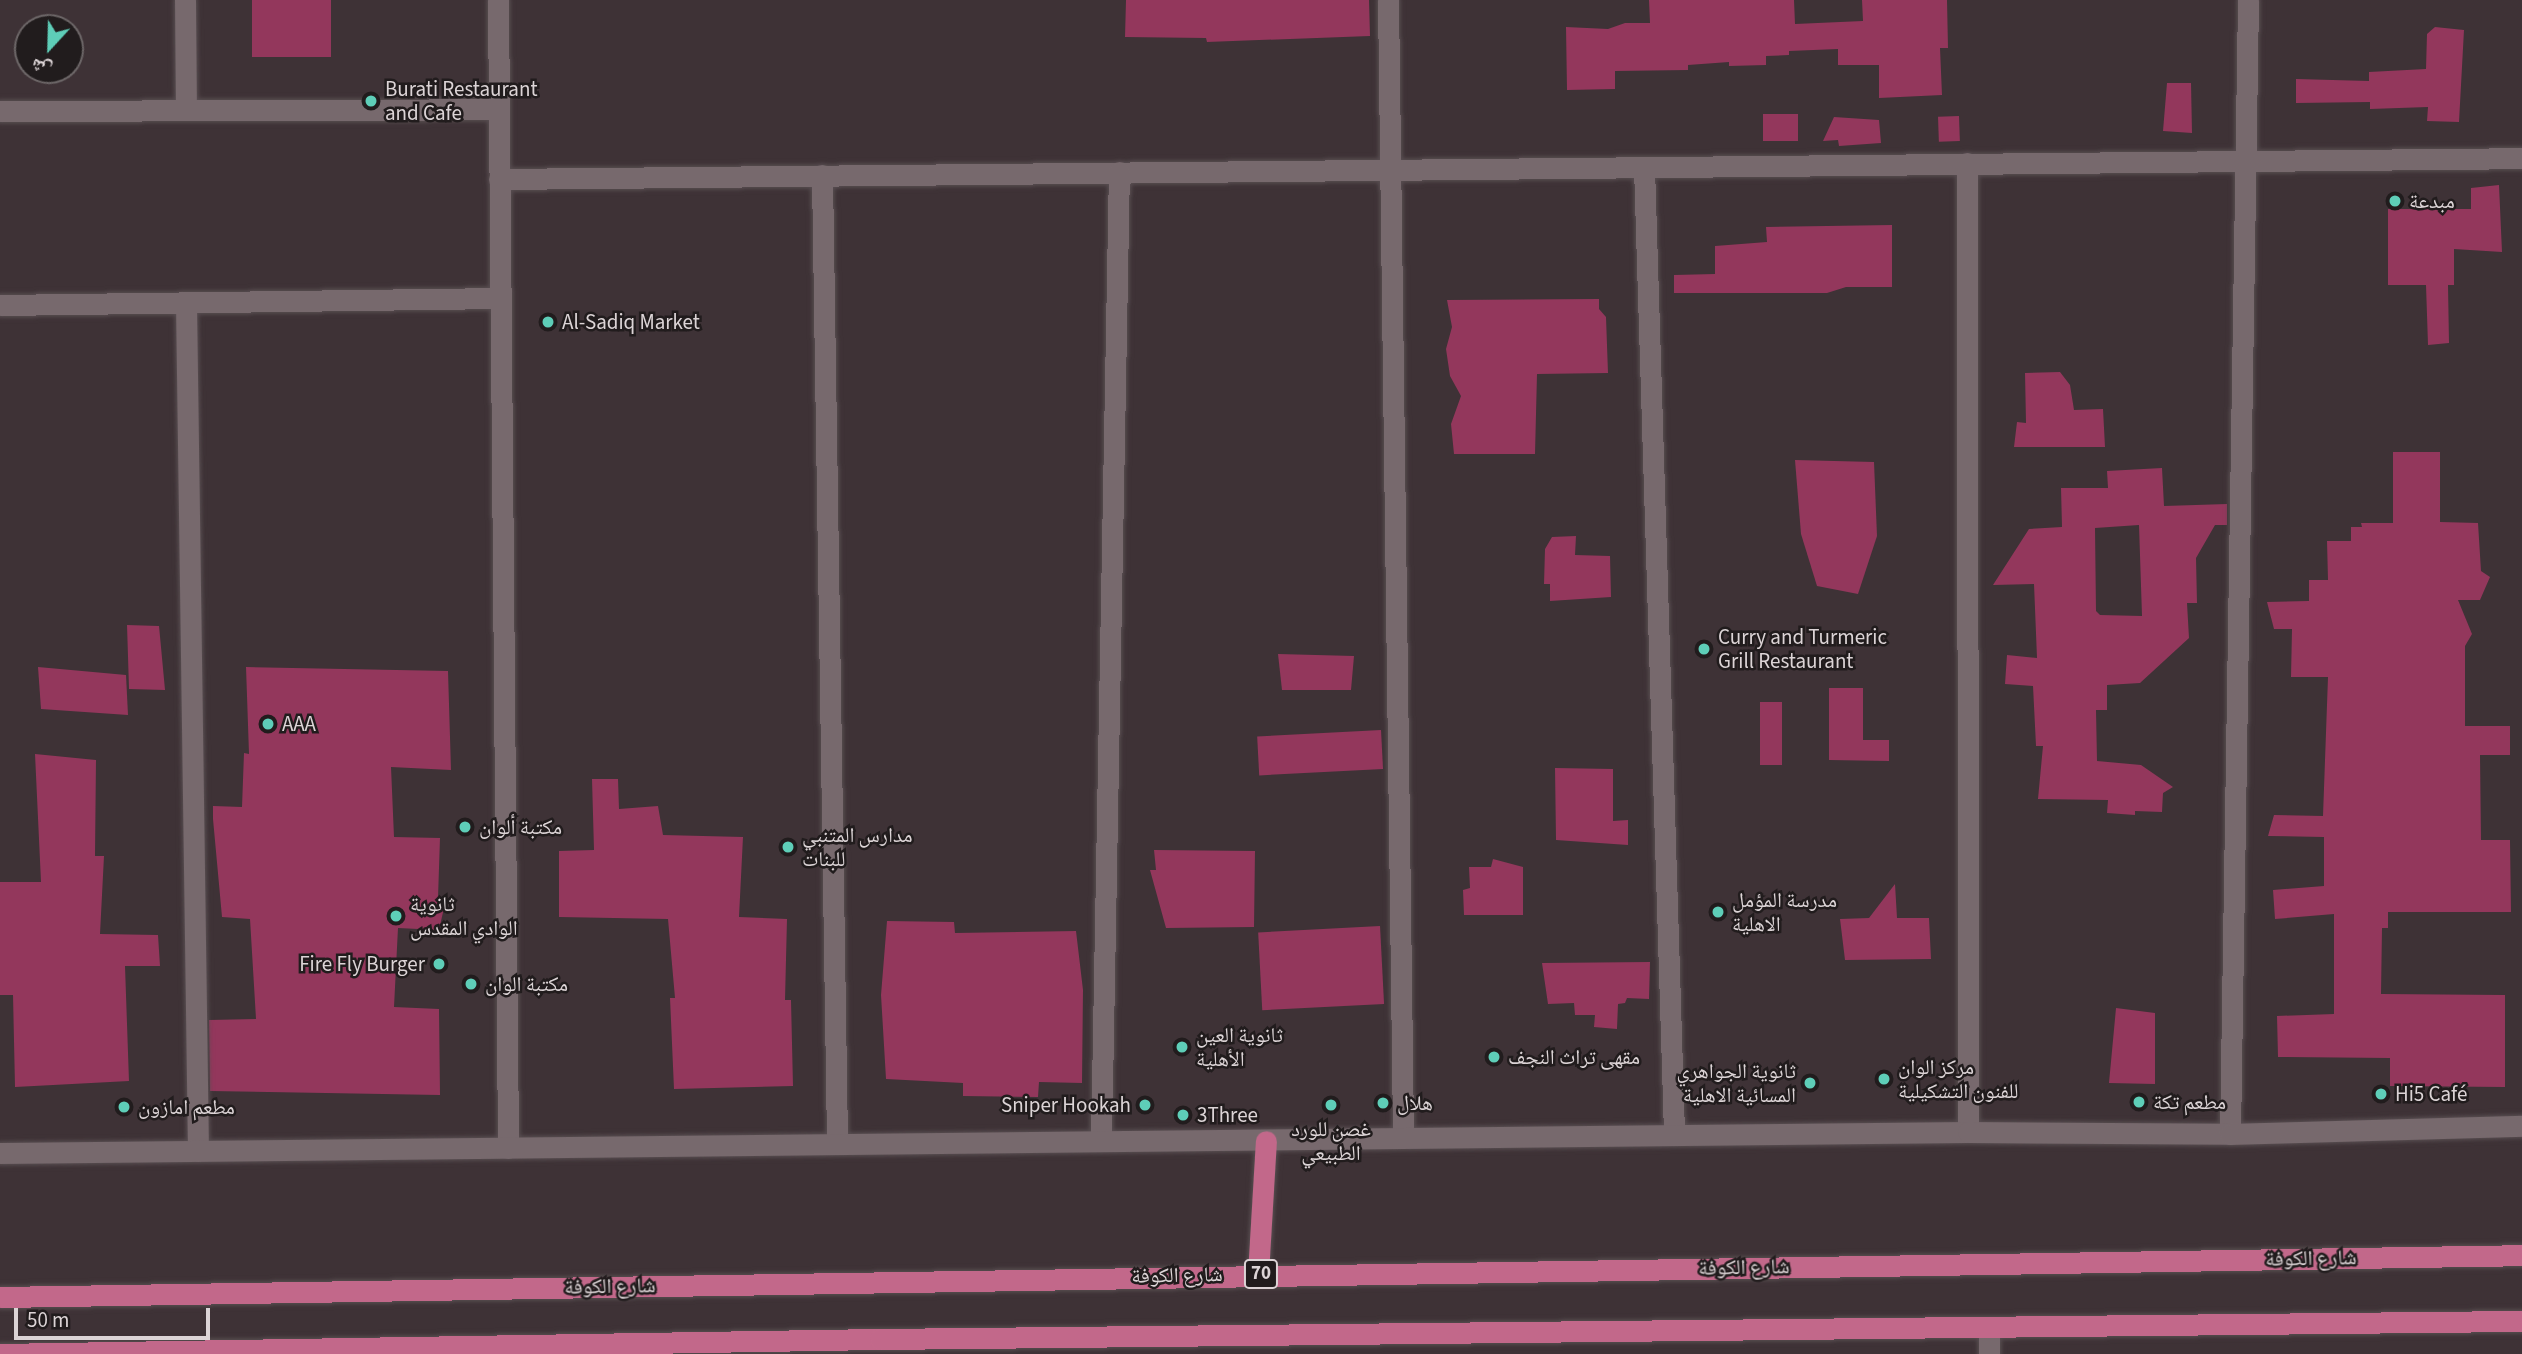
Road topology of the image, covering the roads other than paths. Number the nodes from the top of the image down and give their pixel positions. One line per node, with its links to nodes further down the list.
1 (185, 0): 6 (street)
2 (498, 0): 5 (street)
3 (1388, 0): 12 (street)
4 (2248, 0): 9 (street)
5 (498, 108): 6 (street); 15 (street)
6 (186, 110): 7 (street)
7 (0, 111)
8 (2522, 158): 9 (street)
9 (2247, 161): 10 (street); 21 (street)
10 (1967, 163): 11 (street); 20 (street)
11 (1644, 167): 12 (street); 22 (street)
12 (1391, 169): 13 (street); 23 (street)
13 (1119, 172): 14 (street); 24 (street)
14 (822, 175): 15 (street); 26 (street)
15 (499, 178): 16 (street)
16 (500, 298): 17 (street); 27 (street)
17 (186, 303): 18 (street); 28 (street)
18 (0, 305)
19 (2522, 1126): 21 (street)
20 (1968, 1132): 21 (street); 22 (street)
21 (2230, 1134)
22 (1674, 1135): 23 (street)
23 (1403, 1138): 25 (street)
24 (1101, 1141): 25 (street); 26 (street)
25 (1266, 1141): 31 (highway)
26 (837, 1144): 27 (street)
27 (508, 1147): 28 (street)
28 (198, 1151): 29 (street)
29 (0, 1153)
30 (2522, 1255): 31 (highway, شارع الكوفة / 70)
31 (1258, 1274): 32 (highway, شارع الكوفة / 70)
32 (0, 1297)
33 (2522, 1321): 34 (highway)
34 (1989, 1329): 35 (highway); 38 (street)
35 (880, 1346): 36 (highway)
36 (486, 1350): 37 (highway)
37 (0, 1354)
38 (1989, 1354)

